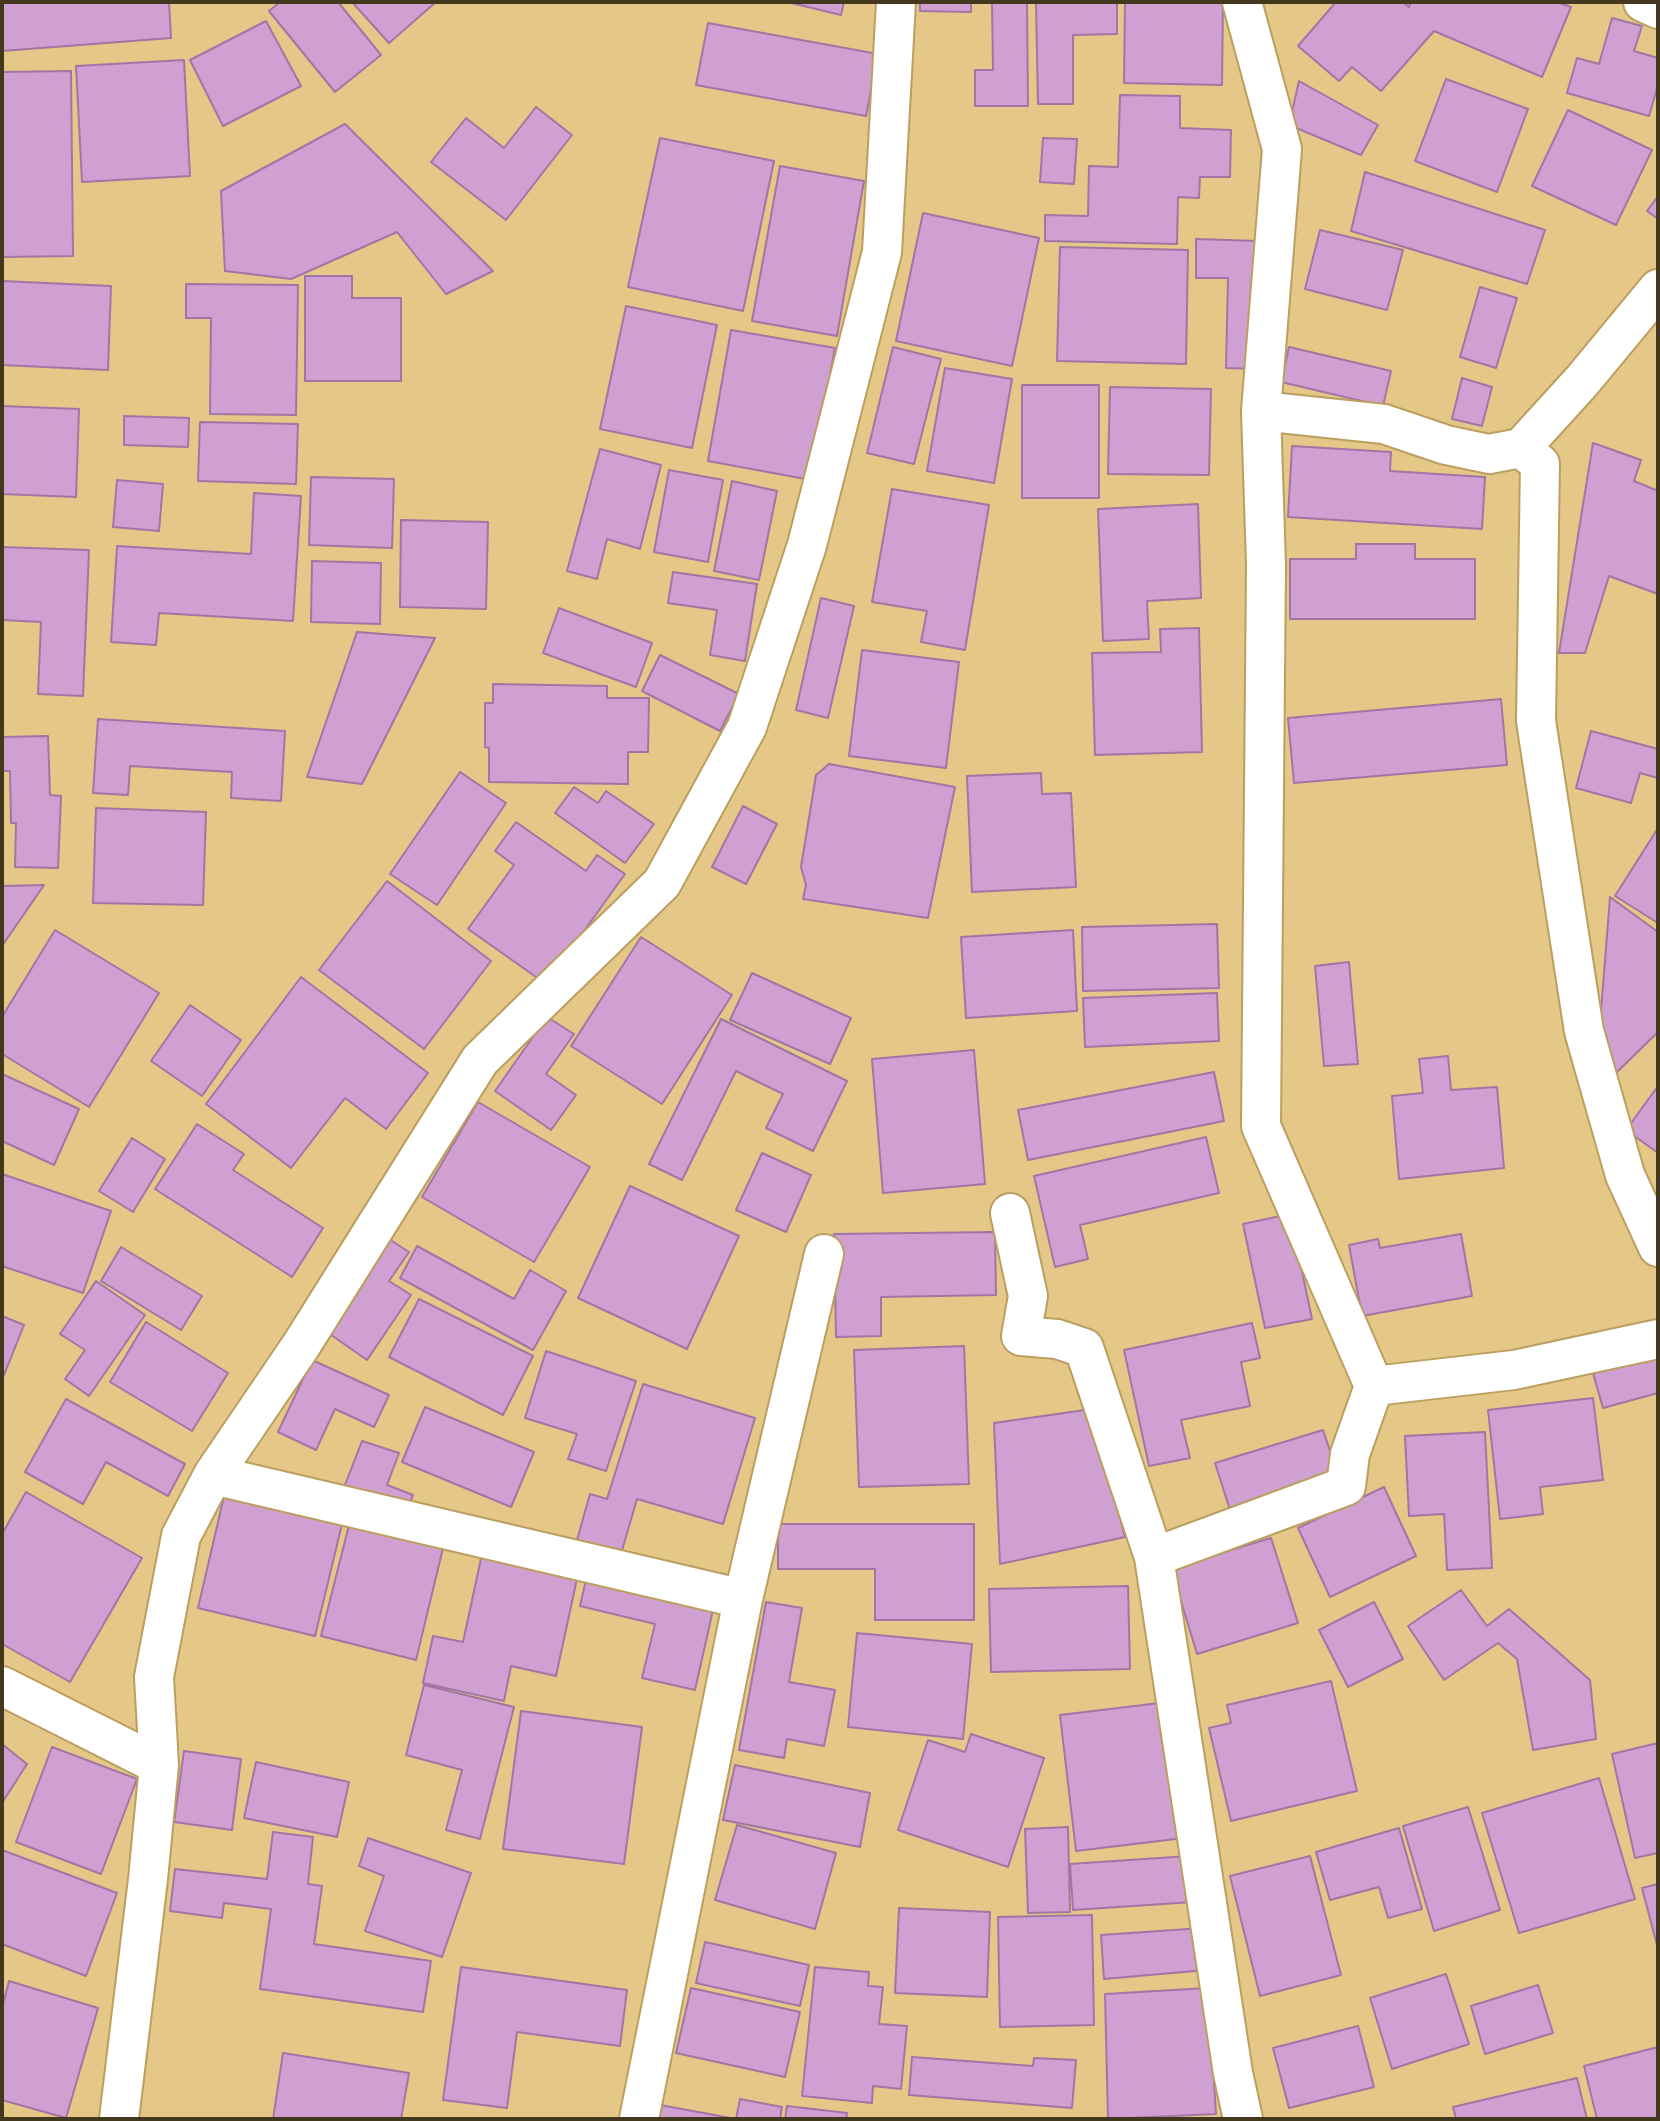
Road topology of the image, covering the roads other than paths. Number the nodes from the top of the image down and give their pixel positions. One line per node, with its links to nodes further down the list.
1 (896, 2): 13 (street)
2 (1242, 2): 6 (street)
3 (1643, 2): 4 (street)
4 (1658, 9)
5 (1658, 289): 7 (street)
6 (1261, 411): 7 (street); 12 (street)
7 (1521, 448): 9 (street)
8 (1010, 1213): 14 (street)
9 (1658, 1247)
10 (824, 1254): 15 (street)
11 (1658, 1339): 12 (street)
12 (1374, 1386): 14 (street)
13 (213, 1475): 15 (street); 17 (street)
14 (1154, 1557): 20 (street)
15 (743, 1599): 19 (street)
16 (2, 1686): 17 (street)
17 (159, 1765): 18 (street)
18 (119, 2119)
19 (639, 2119)
20 (1243, 2119)

